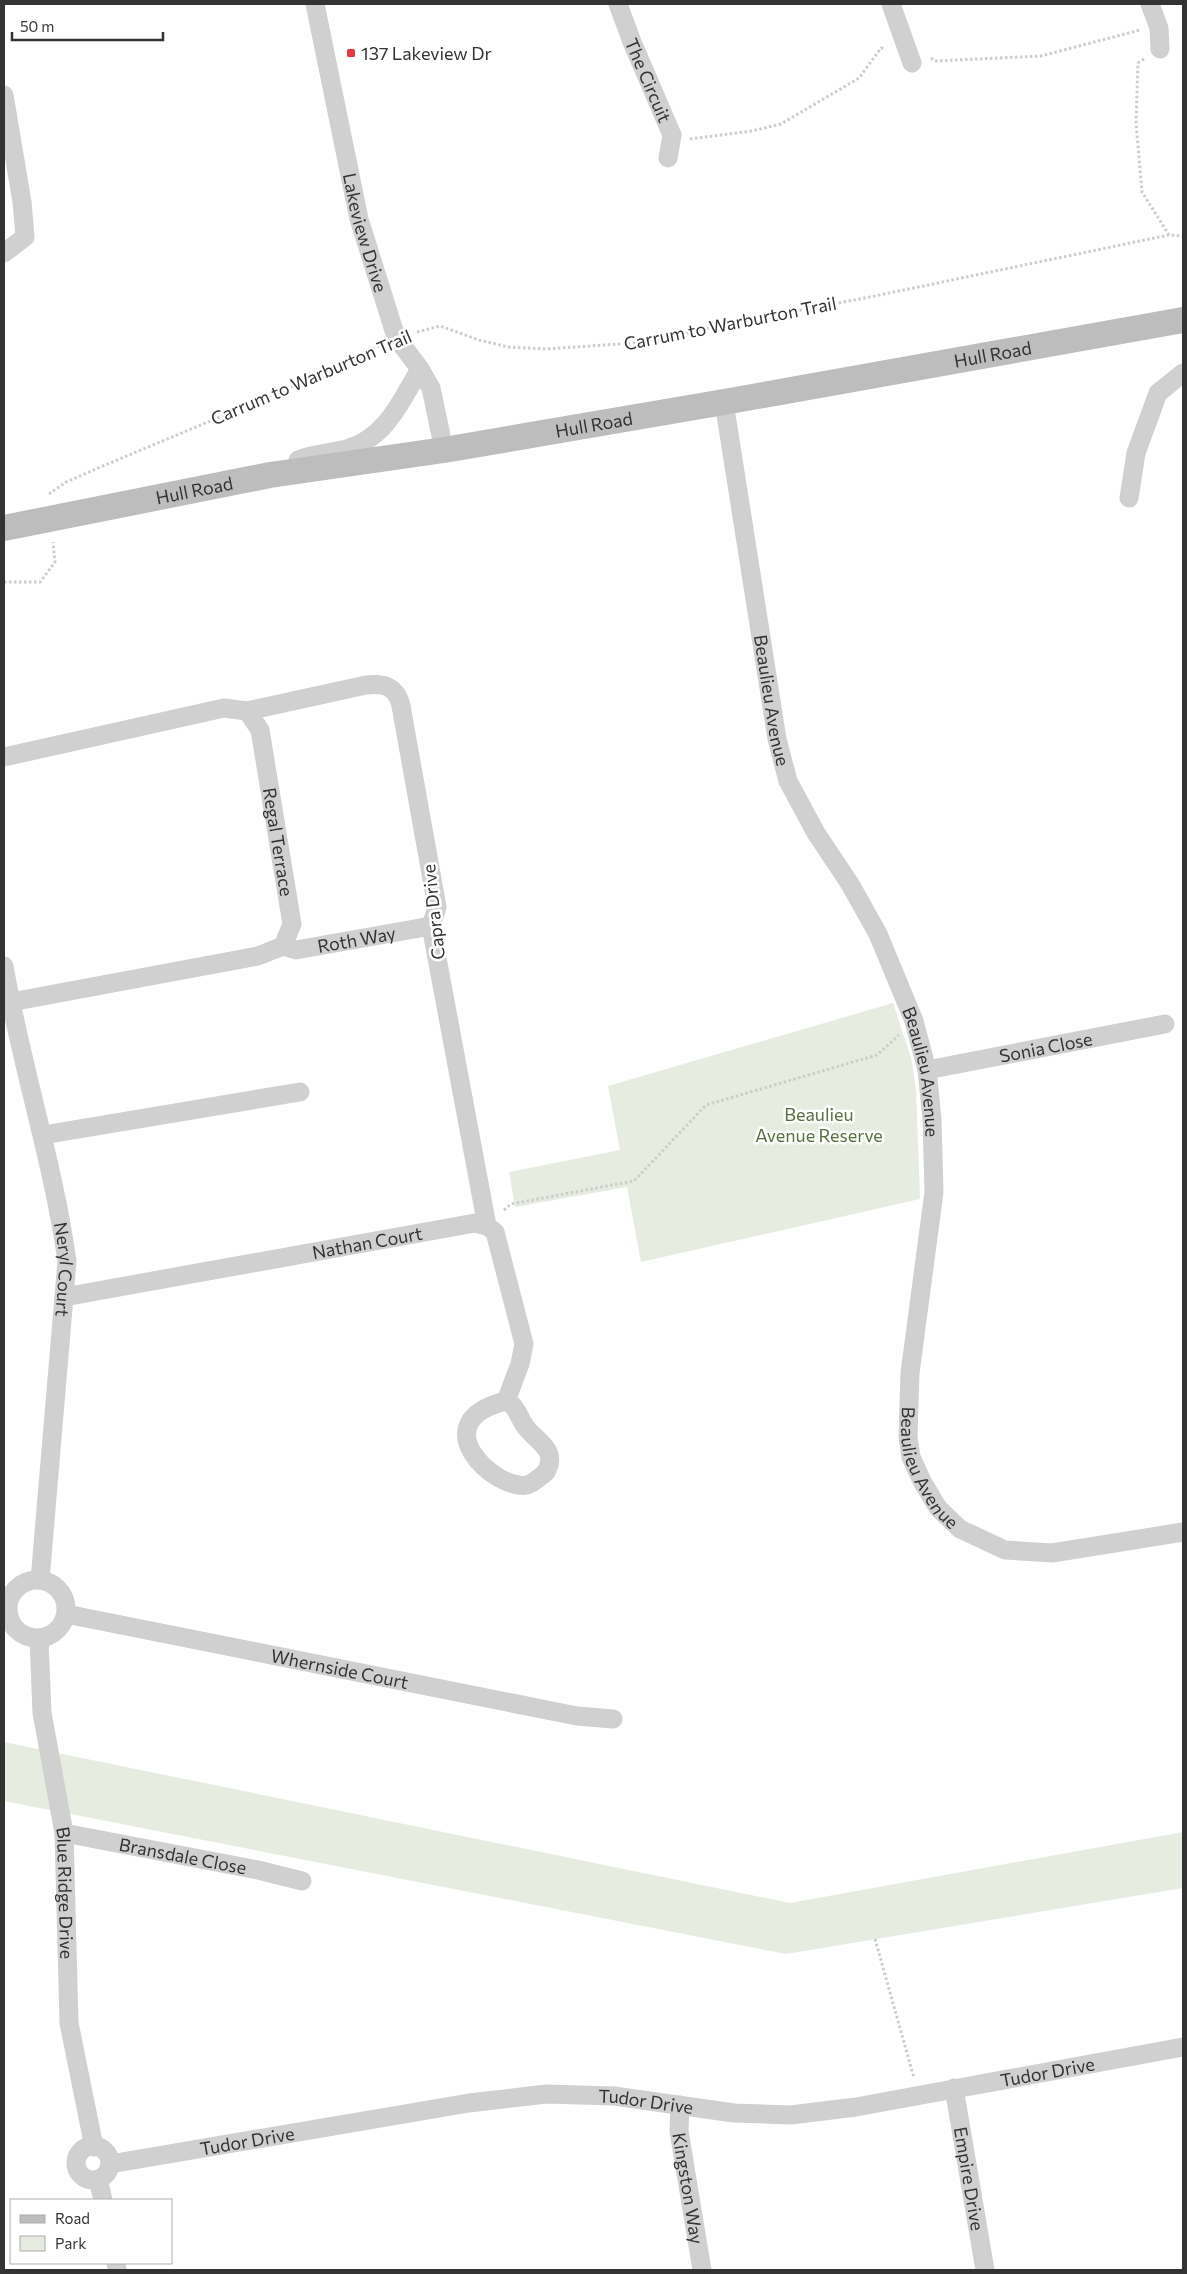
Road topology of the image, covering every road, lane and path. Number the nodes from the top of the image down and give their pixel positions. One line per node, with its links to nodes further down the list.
1 (314, 4): 15 (street, Lakeview Drive)
2 (618, 4): 9 (street, The Circuit)
3 (891, 4): 5 (street)
4 (1150, 4): 6 (street)
5 (906, 43): 6 (path); 7 (street); 9 (path)
6 (1160, 49): 11 (path)
7 (912, 63)
8 (4, 95): 13 (street)
9 (672, 135): 10 (street, The Circuit)
10 (668, 158)
11 (1170, 235): 12 (path, Carrum to Warburton Trail); 15 (path, Carrum to Warburton Trail)
12 (1183, 236)
13 (4, 253)
14 (1183, 320): 18 (main road, Hull Road)
15 (396, 337): 16 (street, Lakeview Drive); 21 (path, Carrum to Warburton Trail)
16 (420, 369): 19 (street, Lakeview Drive); 20 (street)
17 (1183, 373): 22 (street)
18 (724, 402): 19 (main road, Hull Road); 30 (street, Beaulieu Avenue)
19 (444, 450): 20 (main road, Hull Road)
20 (270, 475): 23 (main road, Hull Road)
21 (66, 482)
22 (1129, 498)
23 (4, 528)
24 (247, 711): 25 (street); 26 (street, Capra Drive); 27 (street, Regal Terrace)
25 (4, 757)
26 (431, 926): 27 (street, Roth Way); 35 (street, Capra Drive)
27 (283, 946): 29 (street)
28 (5, 976): 29 (street, Neryl Court)
29 (11, 1002): 34 (street, Neryl Court)
30 (914, 1021): 32 (street, Beaulieu Avenue); 35 (path)
31 (1165, 1024): 32 (street, Sonia Close)
32 (927, 1070): 38 (street, Beaulieu Avenue)
33 (300, 1092): 34 (street)
34 (42, 1135): 36 (street, Neryl Court)
35 (487, 1226): 36 (street, Nathan Court); 37 (street)
36 (64, 1297): 39 (street, Neryl Court)
37 (506, 1401): 37 (street)
38 (1183, 1532)
39 (40, 1580): 40 (street); 41 (street)
40 (6, 1601): 42 (street)
41 (66, 1614): 42 (street); 43 (street, Whernside Court)
42 (39, 1639): 44 (street, Blue Ridge Drive)
43 (613, 1720)
44 (64, 1832): 45 (street, Bransdale Close); 51 (street, Blue Ridge Drive)
45 (302, 1881)
46 (875, 1939): 49 (path)
47 (1183, 2047): 48 (street, Tudor Drive)
48 (954, 2088): 49 (street, Tudor Drive); 56 (street, Empire Drive)
49 (919, 2094): 50 (street, Tudor Drive)
50 (680, 2106): 52 (street, Tudor Drive); 55 (street, Kingston Way)
51 (94, 2147): 52 (street); 53 (street)
52 (110, 2164): 53 (street)
53 (98, 2179): 54 (street)
54 (103, 2199)
55 (702, 2270)
56 (986, 2270)

